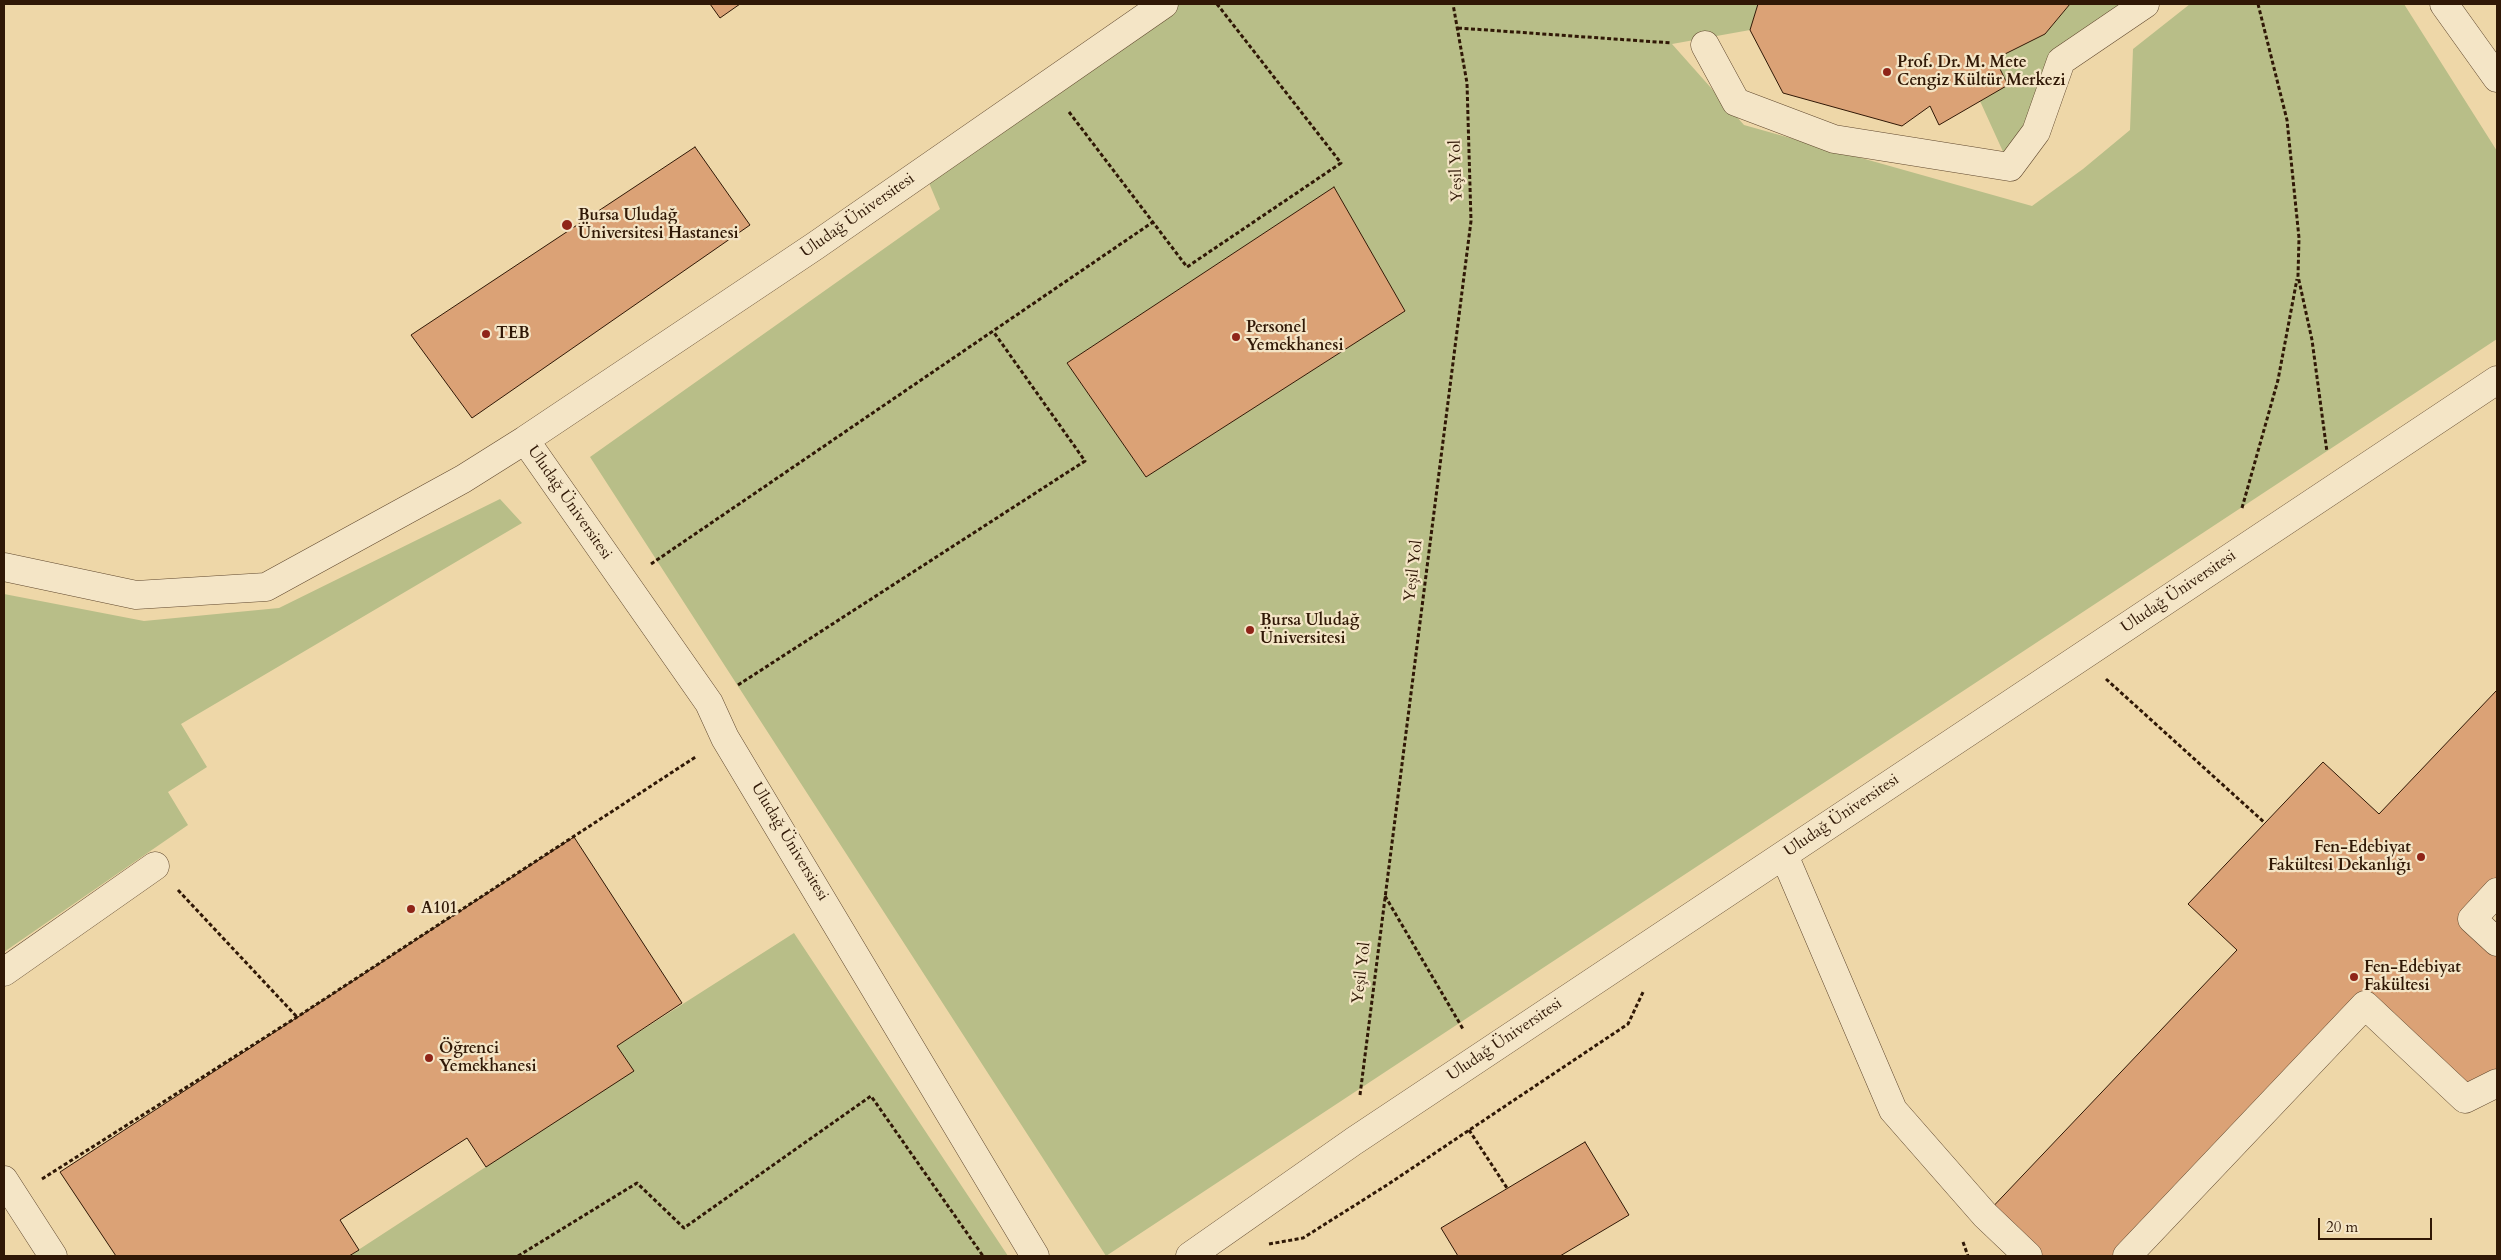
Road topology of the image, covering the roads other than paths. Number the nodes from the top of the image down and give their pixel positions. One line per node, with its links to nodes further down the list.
1 (1164, 4): 7 (street, Uludağ Üniversitesi)
2 (2145, 4): 4 (street)
3 (2444, 4): 5 (street)
4 (1705, 45)
5 (2497, 78)
6 (2497, 380): 9 (street, Uludağ Üniversitesi)
7 (525, 440): 8 (street, Uludağ Üniversitesi); 17 (street, Uludağ Üniversitesi)
8 (4, 567)
9 (1784, 855): 18 (street, Uludağ Üniversitesi); 19 (street)
10 (155, 866): 13 (street)
11 (2497, 892): 12 (street)
12 (2497, 942)
13 (4, 972)
14 (2497, 1083): 20 (street)
15 (9, 1188): 16 (street)
16 (53, 1256)
17 (1035, 1256)
18 (1190, 1256)
19 (2028, 1256)
20 (2127, 1256)

